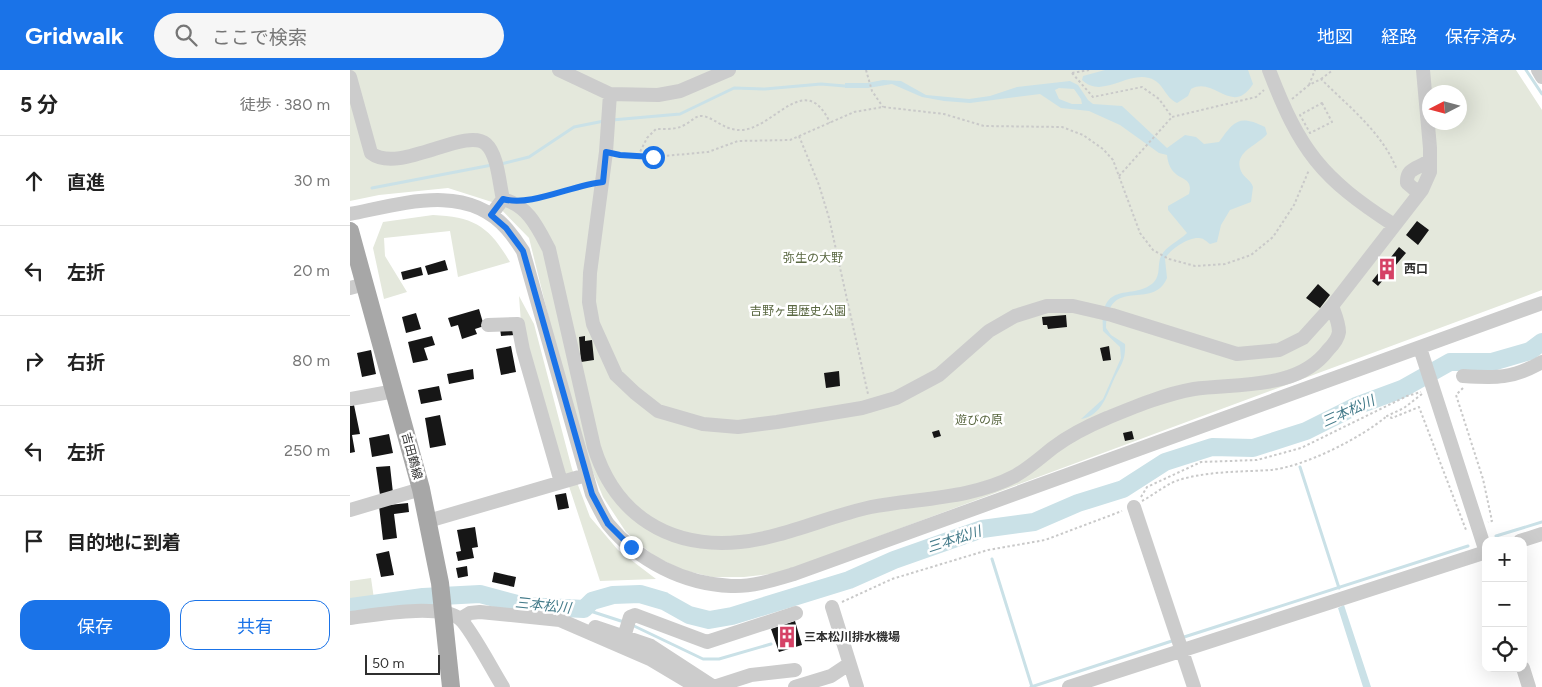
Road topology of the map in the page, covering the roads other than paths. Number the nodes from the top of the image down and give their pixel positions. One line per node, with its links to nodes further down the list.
1 (559, 70): 8 (street)
2 (728, 70): 8 (street)
3 (1423, 70): 9 (street)
4 (1538, 70): 7 (street)
5 (1271, 73): 14 (street)
6 (350, 77): 11 (street)
7 (1542, 77)
8 (610, 94): 18 (street)
9 (1430, 160): 10 (street); 10 (street)
10 (1422, 190): 14 (street)
11 (510, 201): 13 (street); 18 (street)
12 (350, 214): 13 (street)
13 (491, 215): 25 (street)
14 (1394, 225): 18 (street)
15 (350, 230): 16 (main road, 吉田鶴線)
16 (357, 286): 23 (main road, 吉田鶴線)
17 (1542, 303): 20 (street)
18 (1332, 306)
19 (488, 325): 26 (street)
20 (1422, 354): 25 (street); 33 (street)
21 (1542, 362): 22 (street)
22 (1464, 381)
23 (395, 391): 24 (street); 27 (main road, 吉田鶴線)
24 (350, 399)
25 (586, 475): 26 (street)
26 (561, 482): 30 (street)
27 (421, 489): 29 (street); 30 (main road, 吉田鶴線)
28 (1134, 507): 42 (street)
29 (350, 510)
30 (428, 520): 36 (main road, 吉田鶴線)
31 (1542, 534): 32 (street)
32 (1527, 539)
33 (1482, 540)
34 (1482, 553): 42 (street)
35 (832, 606): 43 (street)
36 (443, 612): 38 (street); 39 (street); 46 (main road, 吉田鶴線)
37 (796, 613): 41 (street)
38 (350, 618)
39 (460, 619): 40 (street); 47 (street)
40 (560, 620): 41 (street); 48 (street)
41 (624, 637): 44 (street)
42 (1180, 643): 51 (street); 52 (street)
43 (849, 664): 49 (street); 50 (street)
44 (795, 670)
45 (1524, 672): 53 (street)
46 (452, 687)
47 (503, 687)
48 (696, 687)
49 (795, 687)
50 (857, 687)
51 (1069, 687)
52 (1194, 687)
53 (1529, 687)

